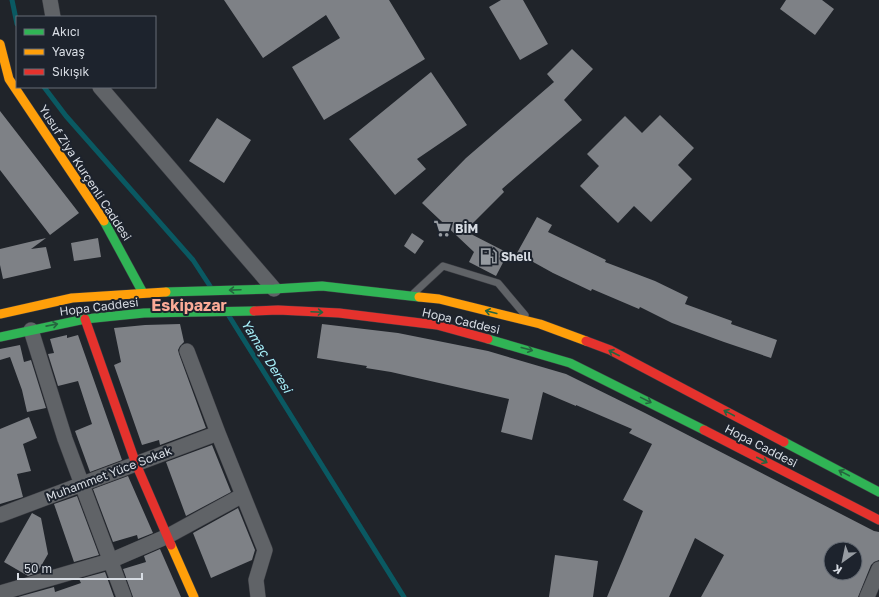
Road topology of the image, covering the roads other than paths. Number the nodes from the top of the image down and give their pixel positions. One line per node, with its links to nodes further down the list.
1 (50, 0): 2 (street)
2 (53, 16)
3 (0, 44): 4 (main road, Yusuf Ziya Kurçenli Caddesi)
4 (5, 79): 7 (main road, Yusuf Ziya Kurçenli Caddesi)
5 (101, 88): 6 (street)
6 (274, 290): 7 (main road, Hopa Caddesi, one-way to 7); 8 (main road, Hopa Caddesi)
7 (143, 293): 9 (main road, Hopa Caddesi)
8 (410, 296): 11 (main road, Hopa Caddesi, one-way to 8); 11 (lane)
9 (0, 314)
10 (85, 319): 12 (main road, Hopa Caddesi, one-way to 10); 16 (main road); 21 (main road, Hopa Caddesi, one-way to 21)
11 (530, 322): 18 (main road, Hopa Caddesi, one-way to 11)
12 (31, 330): 13 (main road, Hopa Caddesi); 17 (street)
13 (0, 337)
14 (188, 351): 15 (street)
15 (218, 433): 16 (street, Muhammet Yüce Sokak); 19 (street)
16 (136, 464): 17 (street, Muhammet Yüce Sokak); 22 (main road)
17 (81, 485): 20 (street, Muhammet Yüce Sokak); 23 (street)
18 (879, 492)
19 (243, 495): 22 (street); 28 (street)
20 (0, 515)
21 (879, 520)
22 (168, 536): 23 (street); 27 (main road)
23 (110, 561): 25 (street); 26 (street)
24 (879, 569): 29 (street)
25 (0, 593)
26 (124, 597)
27 (194, 597)
28 (258, 597)
29 (867, 597)

